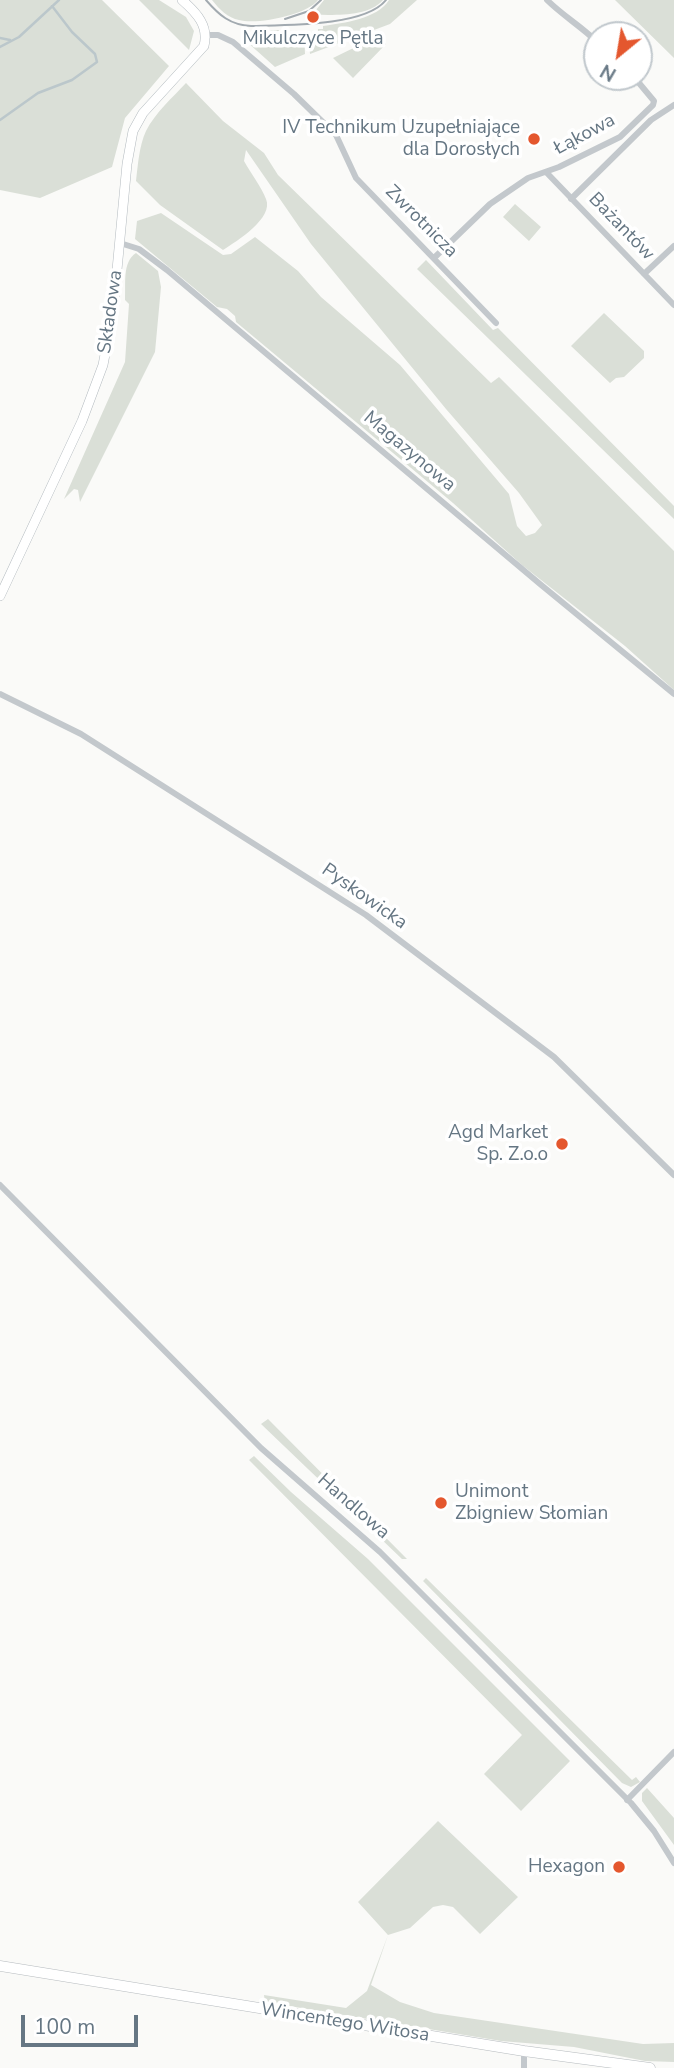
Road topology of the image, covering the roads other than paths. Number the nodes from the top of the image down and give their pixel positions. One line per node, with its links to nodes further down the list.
1 (182, 0): 4 (main road)
2 (547, 0): 3 (street)
3 (583, 29)
4 (206, 34): 9 (main road, Składowa); 11 (street, Zwrotnicza)
5 (647, 91): 7 (street, Łąkowa)
6 (674, 104): 8 (street)
7 (546, 172): 8 (street, Bażantów); 11 (street, Łąkowa)
8 (571, 198): 12 (street, Bażantów)
9 (120, 243): 15 (main road, Składowa); 17 (street, Magazynowa)
10 (674, 246): 12 (street)
11 (434, 258): 14 (street, Zwrotnicza)
12 (645, 274): 13 (street, Bażantów)
13 (674, 305)
14 (496, 323)
15 (0, 596)
16 (0, 694): 18 (street, Pyskowicka)
17 (674, 694)
18 (674, 1175)
19 (0, 1185): 21 (street, Handlowa)
20 (674, 1752): 21 (street)
21 (627, 1800): 22 (street, Handlowa)
22 (674, 1863)
23 (0, 1966): 24 (main road, Wincentego Witosa)
24 (524, 2051): 25 (street); 26 (main road, Wincentego Witosa)
25 (524, 2068)
26 (650, 2068)

